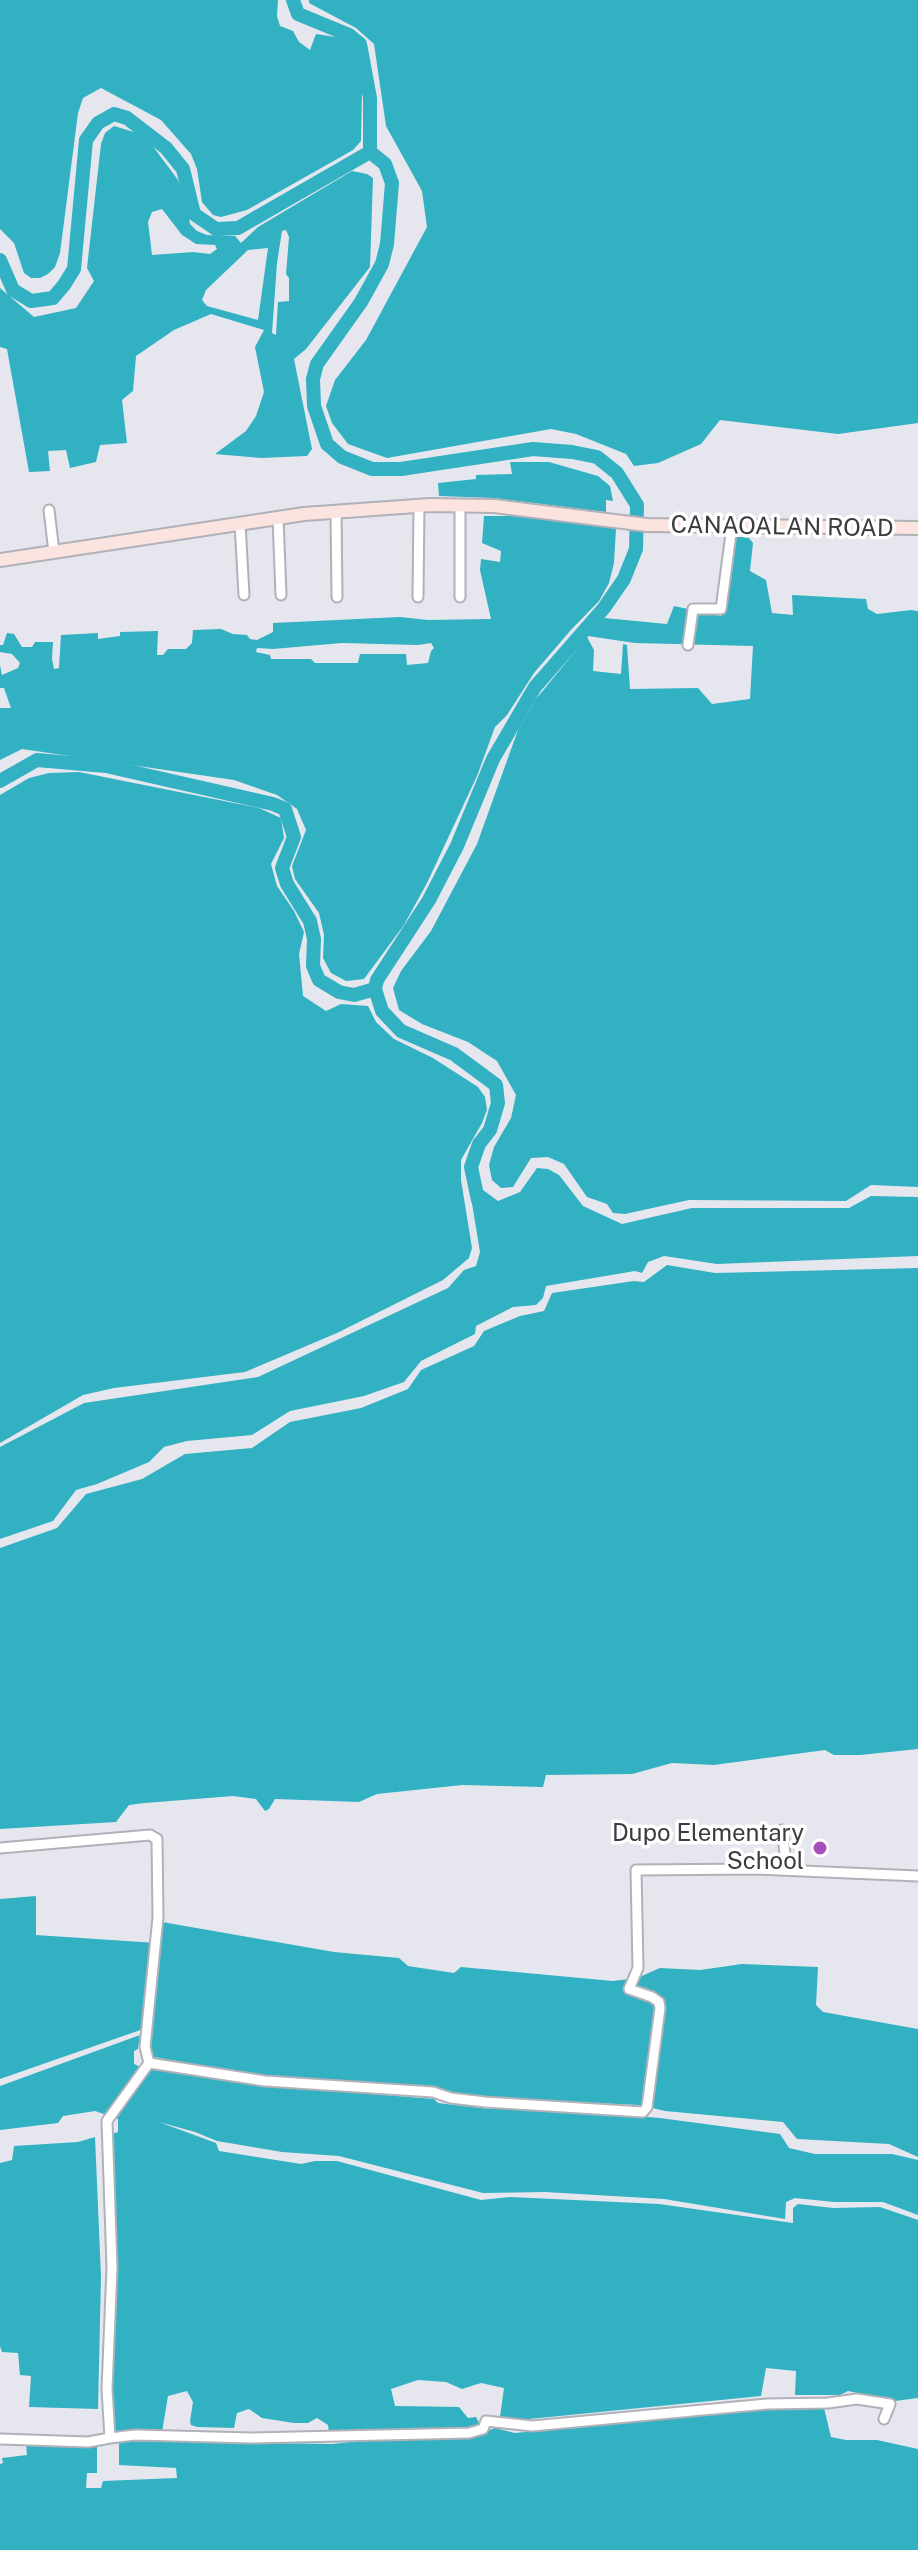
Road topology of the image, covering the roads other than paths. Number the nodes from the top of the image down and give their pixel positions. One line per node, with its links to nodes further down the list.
1 (460, 505): 2 (street, CANAOALAN ROAD); 7 (street, CANAOALAN ROAD); 15 (street)
2 (419, 506): 4 (street, CANAOALAN ROAD); 14 (street)
3 (49, 510): 9 (street)
4 (336, 512): 5 (street, CANAOALAN ROAD); 13 (street)
5 (278, 518): 6 (street, CANAOALAN ROAD); 12 (street)
6 (240, 523): 9 (street, CANAOALAN ROAD); 11 (street)
7 (732, 526): 8 (street, CANAOALAN ROAD); 16 (street)
8 (918, 528)
9 (54, 552): 10 (street, CANAOALAN ROAD)
10 (0, 560)
11 (244, 595)
12 (281, 595)
13 (337, 597)
14 (418, 597)
15 (460, 597)
16 (688, 645)
17 (782, 1830): 19 (street)
18 (0, 1848): 21 (street)
19 (787, 1870): 20 (street); 21 (street)
20 (918, 1876)
21 (147, 2065): 23 (street)
22 (884, 2419): 23 (street)
23 (110, 2438): 24 (street)
24 (0, 2439)

